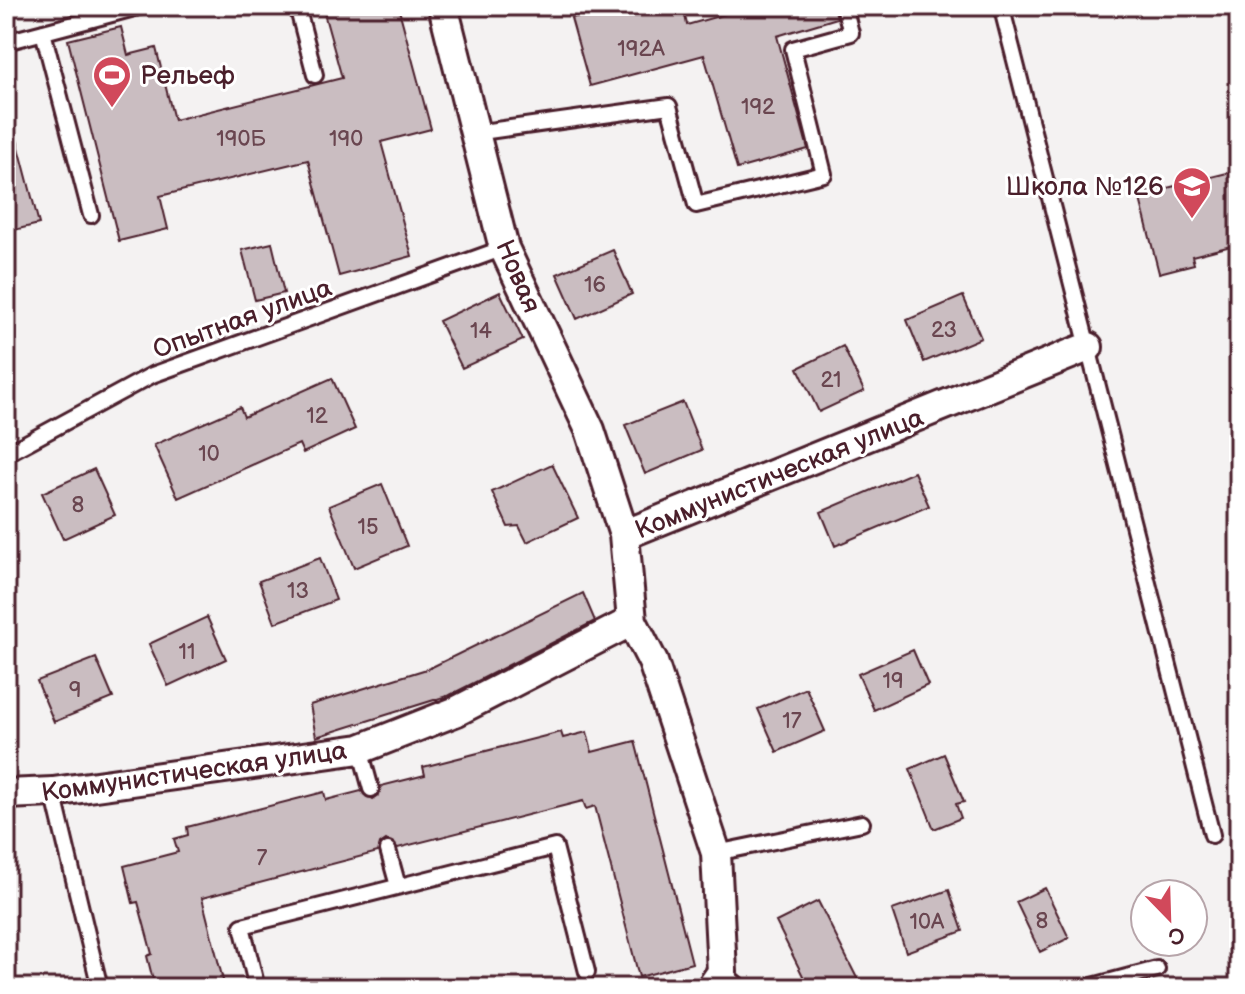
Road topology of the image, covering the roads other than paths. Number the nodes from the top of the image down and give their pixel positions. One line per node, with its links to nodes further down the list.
1 (142, 6): 6 (lane)
2 (297, 6): 8 (lane)
3 (443, 6): 9 (street, Новая)
4 (844, 6): 9 (lane)
5 (1004, 17): 12 (lane)
6 (43, 32): 7 (lane); 10 (lane)
7 (6, 42)
8 (315, 75)
9 (474, 133): 11 (street, Новая)
10 (91, 215)
11 (504, 248): 13 (lane, Опытная улица); 14 (street, Новая)
12 (1088, 347): 14 (street, Коммунистическая улица); 21 (lane)
13 (6, 454)
14 (624, 535): 15 (street, Коммунистическая улица)
15 (632, 621): 16 (street, Коммунистическая улица); 23 (street)
16 (360, 749): 17 (lane); 18 (street, Коммунистическая улица)
17 (371, 789)
18 (53, 792): 19 (street, Коммунистическая улица); 28 (lane)
19 (6, 794)
20 (862, 823): 23 (lane)
21 (1212, 835)
22 (388, 850): 24 (lane)
23 (716, 853): 27 (street)
24 (398, 886): 26 (lane); 29 (lane)
25 (1157, 969): 30 (lane)
26 (587, 972)
27 (724, 983)
28 (100, 988)
29 (257, 988)
30 (1085, 988)

